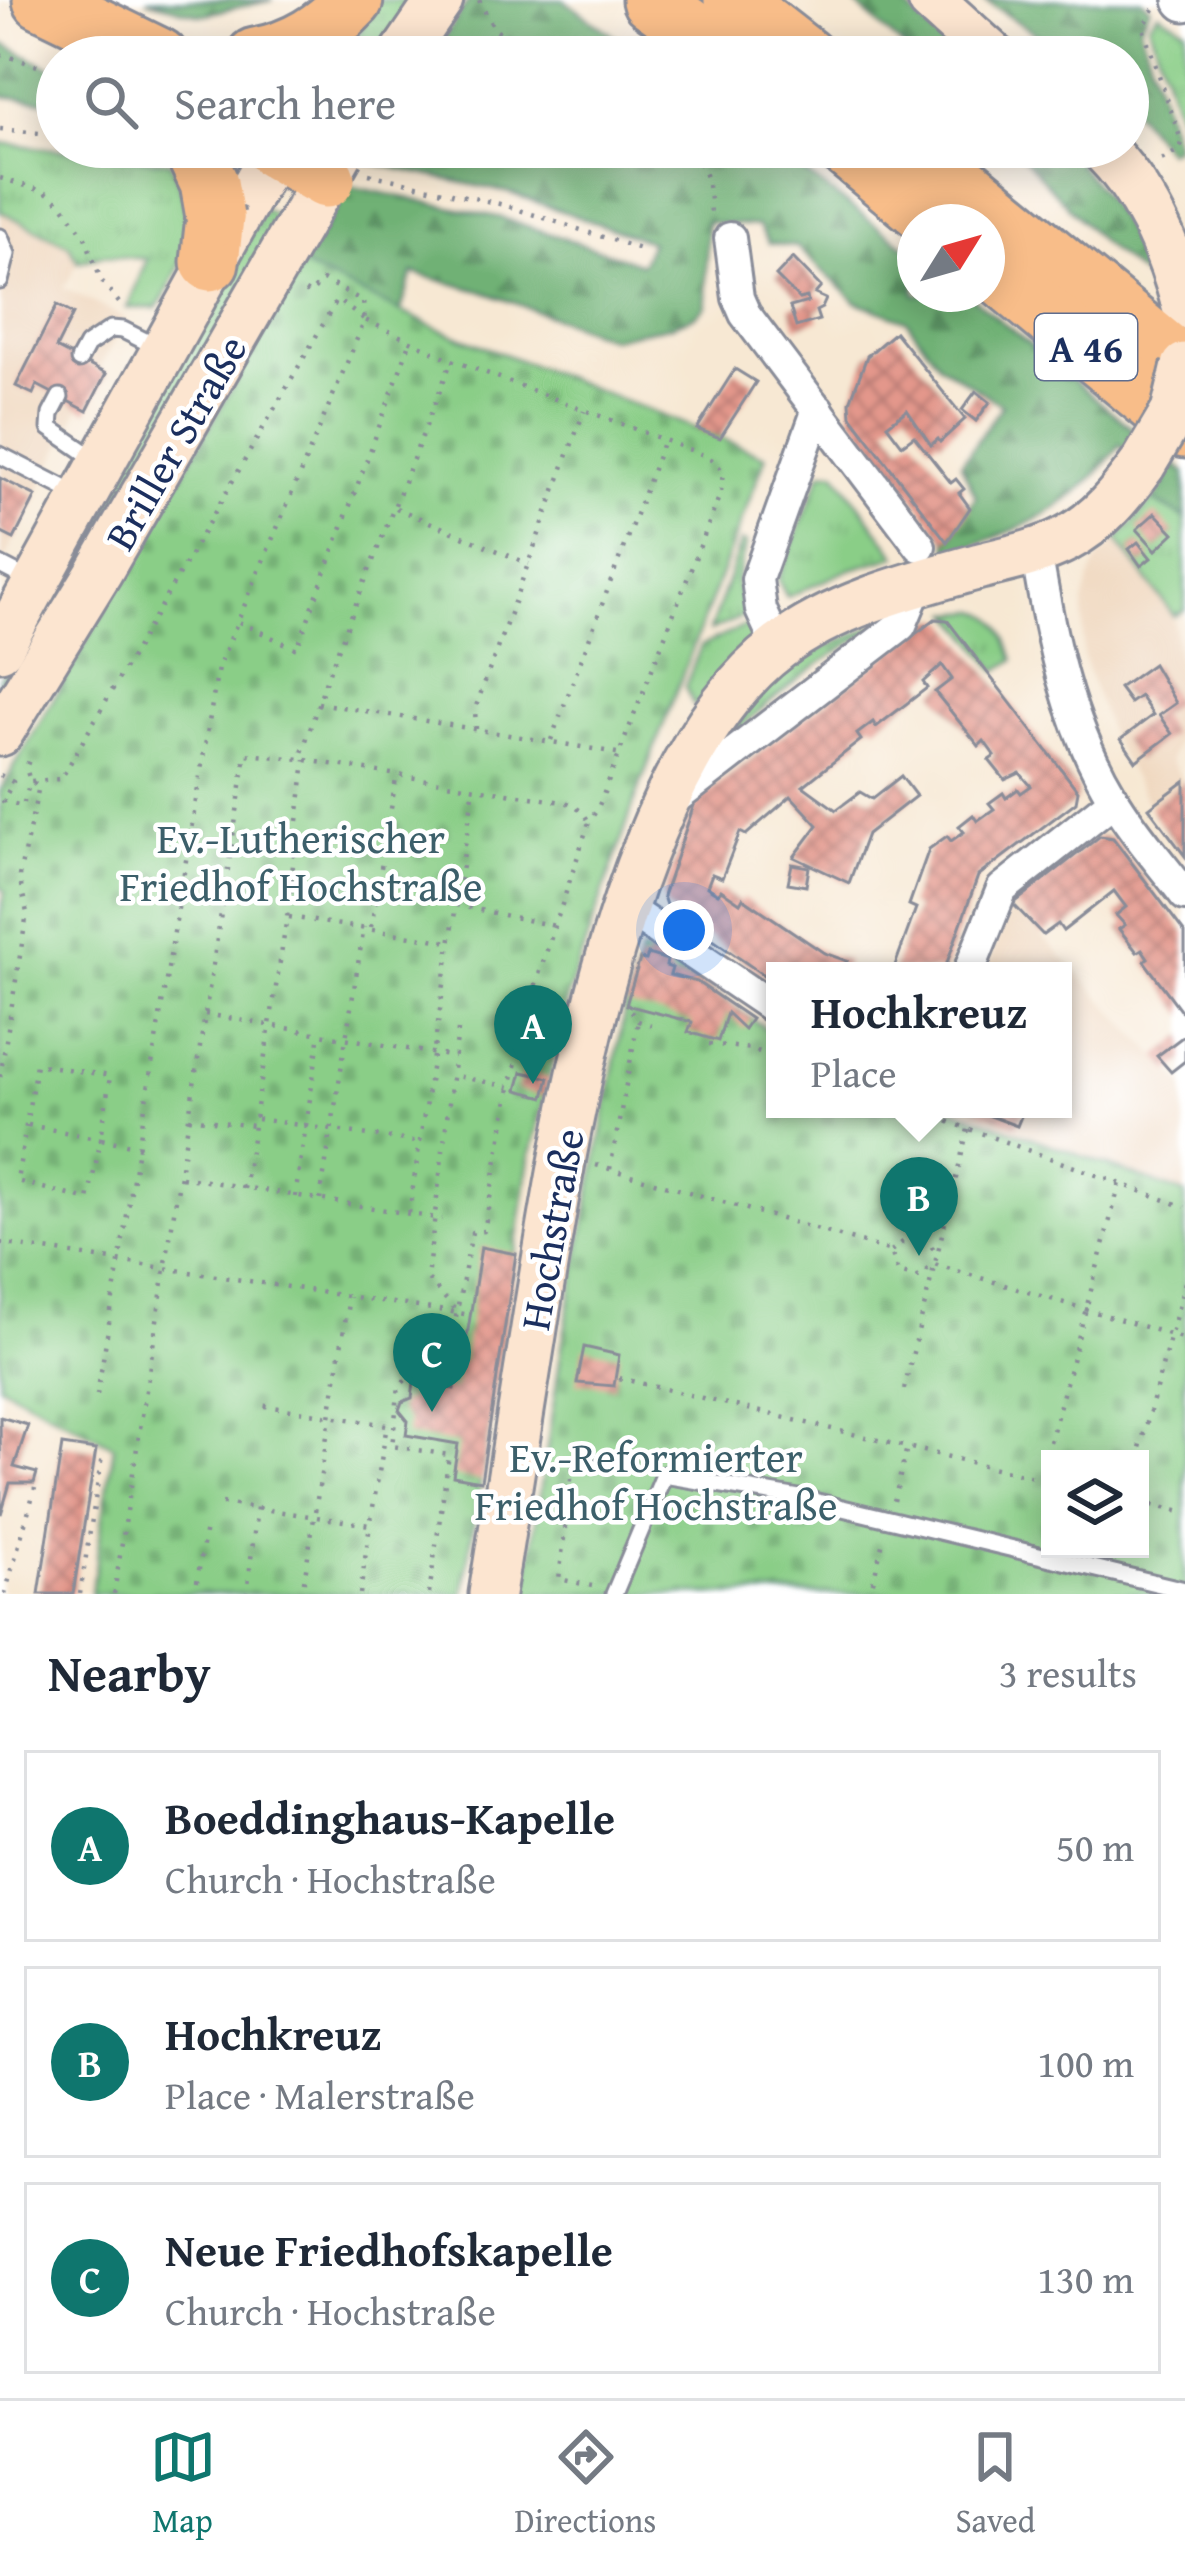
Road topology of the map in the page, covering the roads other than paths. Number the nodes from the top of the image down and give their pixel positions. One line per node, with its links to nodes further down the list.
1 (42, 0): 9 (highway)
2 (357, 0): 10 (highway); 11 (main road)
3 (440, 0): 12 (main road)
4 (651, 0): 13 (highway)
5 (734, 0): 14 (highway)
6 (931, 0): 15 (main road)
7 (0, 11): 8 (highway)
8 (52, 36)
9 (116, 36)
10 (315, 36)
11 (339, 36)
12 (415, 36)
13 (701, 36)
14 (779, 36)
15 (971, 36)
16 (202, 168): 23 (highway, bridge)
17 (301, 168): 23 (main road, Briller Straße, bridge)
18 (313, 168): 42 (main road, Briller Straße, bridge)
19 (869, 168): 22 (highway)
20 (945, 168): 31 (highway, A 46)
21 (1119, 168): 28 (main road)
22 (913, 204)
23 (220, 233): 29 (main road, Briller Straße)
24 (0, 237): 26 (lane)
25 (730, 238): 33 (street)
26 (0, 281)
27 (1005, 283): 34 (highway, A 46)
28 (1185, 305)
29 (167, 343): 30 (lane); 36 (main road, Briller Straße)
30 (80, 360)
31 (1185, 366): 34 (main road, Hochstraße, bridge)
32 (60, 397): 36 (lane)
33 (818, 410): 38 (street); 40 (street)
34 (1164, 446): 37 (main road, Hochstraße)
35 (0, 455): 36 (lane)
36 (92, 480): 39 (main road, Briller Straße)
37 (1036, 551): 38 (main road, Hochstraße); 43 (street)
38 (919, 565): 40 (main road, Hochstraße); 44 (street)
39 (17, 574): 41 (main road, Briller Straße)
40 (778, 647): 44 (main road, Hochstraße)
41 (0, 648)
42 (16, 744)
43 (1114, 800): 45 (street); 47 (street)
44 (663, 808): 46 (main road, Hochstraße)
45 (1185, 895)
46 (627, 909): 48 (street); 51 (main road, Hochstraße)
47 (973, 962)
48 (766, 1003)
49 (1185, 1591): 50 (lane)
50 (614, 1593)
51 (492, 1594)

